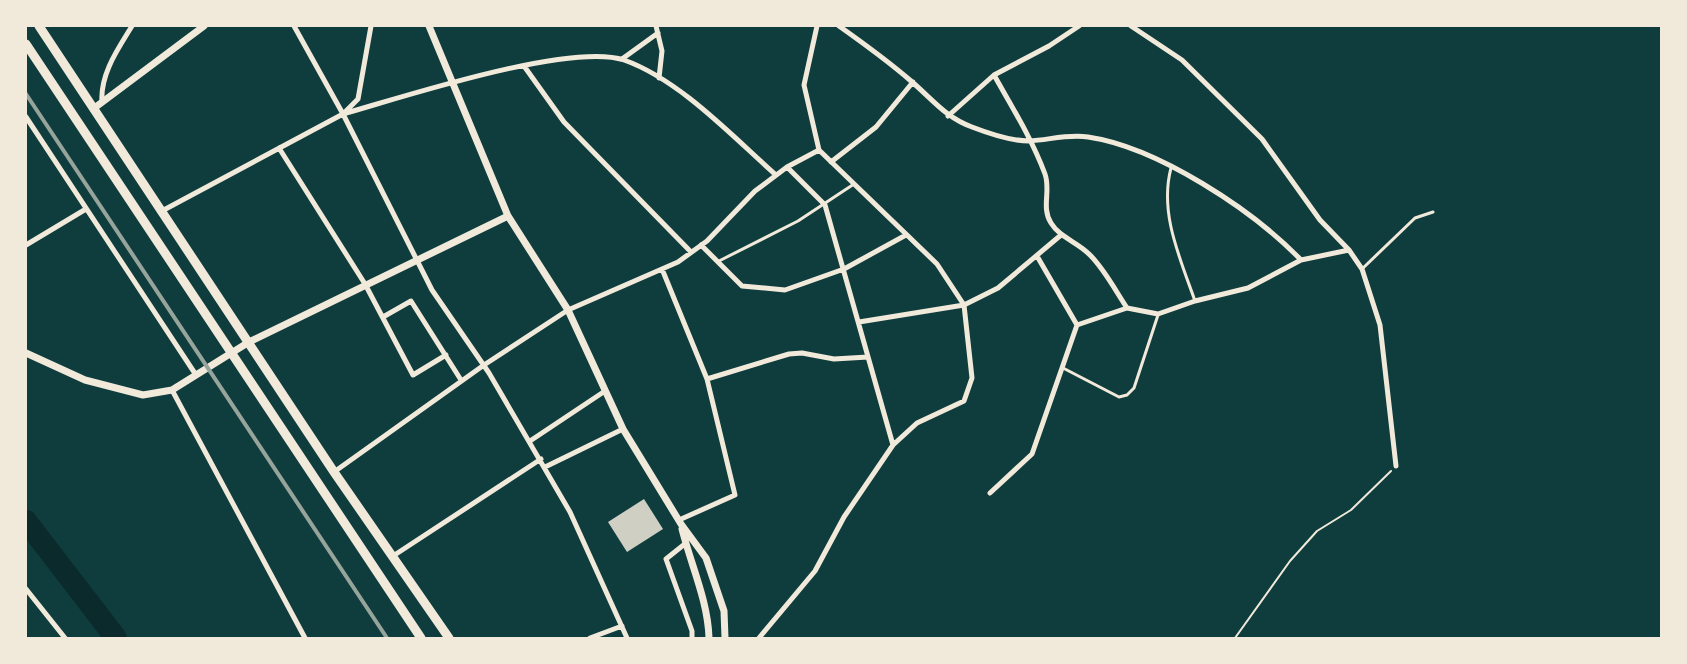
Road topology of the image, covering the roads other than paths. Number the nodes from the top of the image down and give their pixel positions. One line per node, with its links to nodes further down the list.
1 (39, 26): 21 (highway)
2 (132, 26): 20 (street)
3 (204, 26): 20 (street)
4 (294, 26): 22 (street)
5 (371, 26): 22 (street)
6 (429, 26): 19 (street)
7 (656, 26): 12 (street)
8 (817, 26): 27 (street)
9 (839, 26): 18 (street)
10 (1079, 26): 16 (street)
11 (1131, 26): 42 (street)
12 (658, 33): 14 (street); 17 (street)
13 (26, 44): 62 (highway)
14 (622, 59): 15 (street); 17 (street)
15 (524, 66): 19 (street); 43 (street)
16 (994, 75): 23 (street); 25 (street)
17 (659, 78): 31 (street)
18 (913, 82): 23 (street); 28 (street)
19 (451, 84): 22 (street); 37 (street)
20 (102, 102): 21 (street)
21 (93, 109): 35 (highway)
22 (343, 114): 26 (street); 46 (street)
23 (948, 116): 25 (street)
24 (26, 117): 34 (street)
25 (1030, 141): 30 (street); 39 (street)
26 (279, 148): 35 (street); 51 (street)
27 (819, 150): 28 (street); 29 (street)
28 (831, 162): 32 (street)
29 (787, 167): 31 (street); 33 (street)
30 (1171, 168): 45 (street); 52 (lane)
31 (776, 175): 41 (street)
32 (854, 184): 33 (lane); 38 (street)
33 (825, 205): 47 (lane); 49 (street)
34 (86, 208): 40 (street); 67 (street)
35 (160, 212): 60 (highway)
36 (1434, 212): 50 (lane)
37 (508, 216): 46 (street); 55 (street)
38 (906, 235): 49 (street); 53 (street)
39 (1061, 235): 44 (street); 54 (street)
40 (26, 245)
41 (701, 245): 43 (street); 47 (street)
42 (1349, 250): 45 (street); 50 (street)
43 (691, 252): 48 (street)
44 (1037, 256): 53 (street); 59 (street)
45 (1301, 260): 52 (street)
46 (418, 262): 51 (street); 65 (street)
47 (717, 262): 49 (street)
48 (662, 269): 55 (street); 68 (street)
49 (843, 269): 58 (street)
50 (1362, 269): 76 (street)
51 (365, 284): 57 (street); 60 (street)
52 (1195, 301): 56 (street)
53 (964, 305): 58 (street); 74 (street)
54 (1127, 308): 56 (street); 59 (street)
55 (568, 310): 65 (street); 71 (street)
56 (1158, 314): 66 (lane)
57 (383, 317): 63 (street); 63 (street)
58 (859, 322): 64 (street)
59 (1077, 325): 66 (street)
60 (249, 342): 62 (street); 78 (highway)
61 (26, 353): 70 (street)
62 (230, 354): 67 (street); 87 (highway)
63 (446, 356): 69 (street)
64 (868, 357): 68 (street); 74 (street)
65 (483, 365): 69 (street); 73 (street)
66 (1062, 367): 79 (street)
67 (196, 375): 70 (street)
68 (707, 378): 80 (street)
69 (461, 380): 78 (street)
70 (172, 390): 86 (street)
71 (605, 391): 72 (street); 73 (street)
72 (623, 429): 77 (street); 80 (street)
73 (530, 441): 75 (street)
74 (894, 445): 94 (street)
75 (541, 459): 77 (street); 82 (street)
76 (1396, 466)
77 (545, 467): 84 (street)
78 (334, 472): 82 (highway)
79 (990, 493)
80 (680, 522): 81 (street); 93 (street)
81 (686, 543): 91 (street); 92 (street)
82 (393, 556): 88 (highway)
83 (26, 589): 85 (street)
84 (622, 626): 89 (street); 90 (street)
85 (65, 639)
86 (305, 639)
87 (421, 639)
88 (449, 639)
89 (590, 639)
90 (627, 639)
91 (692, 639)
92 (709, 639)
93 (725, 639)
94 (759, 639)

